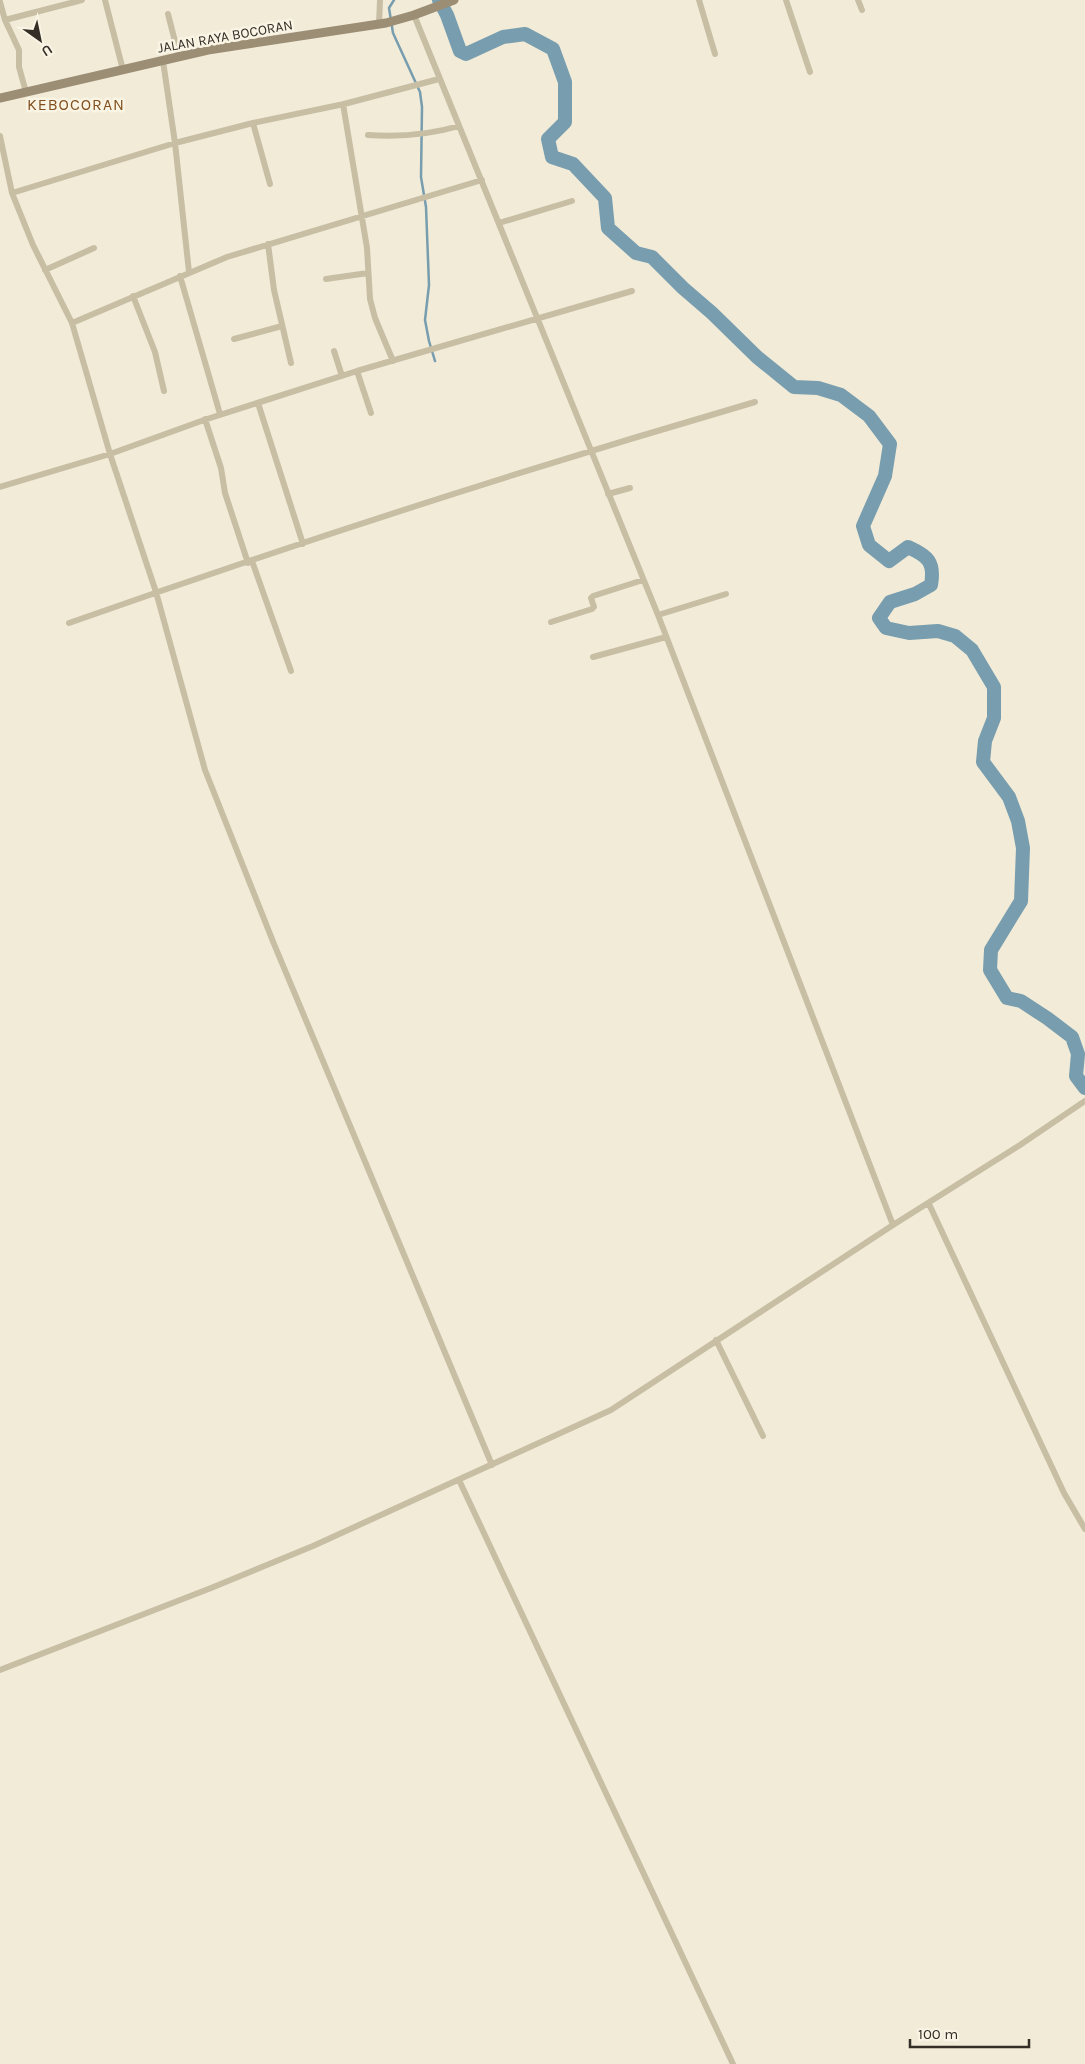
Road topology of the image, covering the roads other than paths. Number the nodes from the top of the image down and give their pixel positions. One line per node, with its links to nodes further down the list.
1 (82, 0): 12 (street)
2 (105, 0): 17 (street)
3 (380, 0): 13 (street)
4 (699, 0): 14 (street)
5 (786, 0): 18 (street)
6 (858, 0): 9 (street)
7 (451, 1): 11 (street, JALAN RAYA BOCORAN)
8 (0, 2): 12 (street)
9 (862, 10)
10 (168, 14): 15 (street)
11 (414, 15): 13 (street, JALAN RAYA BOCORAN); 19 (street)
12 (5, 20): 20 (street)
13 (386, 23): 15 (street, JALAN RAYA BOCORAN)
14 (715, 54)
15 (179, 56): 16 (street, JALAN RAYA BOCORAN)
16 (163, 61): 17 (street, JALAN RAYA BOCORAN); 27 (street)
17 (123, 70): 20 (street, JALAN RAYA BOCORAN)
18 (810, 72)
19 (439, 79): 22 (street); 24 (street)
20 (26, 92): 21 (street, JALAN RAYA BOCORAN)
21 (0, 98)
22 (343, 104): 23 (street); 32 (street)
23 (253, 123): 27 (street); 29 (street)
24 (459, 126): 25 (street); 28 (street)
25 (368, 135)
26 (0, 136): 30 (street)
27 (175, 143): 30 (street); 37 (street)
28 (482, 180): 32 (street); 33 (street)
29 (270, 184)
30 (12, 193): 36 (street)
31 (572, 201): 33 (street)
32 (363, 216): 34 (street); 38 (street)
33 (499, 223): 43 (street)
34 (268, 244): 37 (street); 45 (street)
35 (94, 248): 36 (street)
36 (45, 270): 44 (street)
37 (189, 272): 39 (street)
38 (368, 273): 40 (street); 48 (street)
39 (180, 276): 42 (street); 56 (street)
40 (326, 279)
41 (632, 291): 43 (street)
42 (133, 296): 44 (street); 52 (street)
43 (537, 318): 48 (street); 58 (street)
44 (72, 323): 59 (street)
45 (282, 326): 46 (street); 49 (street)
46 (234, 339)
47 (334, 352): 51 (street)
48 (393, 361): 50 (street)
49 (291, 363)
50 (357, 371): 51 (street); 55 (street)
51 (342, 376): 54 (street)
52 (164, 391)
53 (755, 402): 58 (street)
54 (258, 403): 56 (street); 63 (street)
55 (371, 413)
56 (220, 414): 57 (street)
57 (205, 419): 59 (street); 64 (street)
58 (591, 450): 62 (street); 63 (street)
59 (110, 454): 60 (street); 66 (street)
60 (0, 487)
61 (630, 488): 62 (street)
62 (608, 494): 65 (street)
63 (302, 544): 64 (street)
64 (250, 562): 66 (street); 73 (street)
65 (643, 580): 68 (street); 69 (street)
66 (156, 592): 70 (street); 79 (street)
67 (726, 594): 68 (street)
68 (658, 616): 71 (street)
69 (551, 622)
70 (69, 623)
71 (666, 636): 72 (street); 76 (street)
72 (593, 657)
73 (291, 671)
74 (1084, 1102): 75 (street)
75 (929, 1204): 76 (street); 81 (street)
76 (893, 1225): 77 (street)
77 (716, 1340): 78 (street); 79 (street)
78 (763, 1436)
79 (492, 1465): 80 (street)
80 (459, 1480): 82 (street); 83 (street)
81 (1085, 1529)
82 (0, 1670)
83 (734, 2064)

